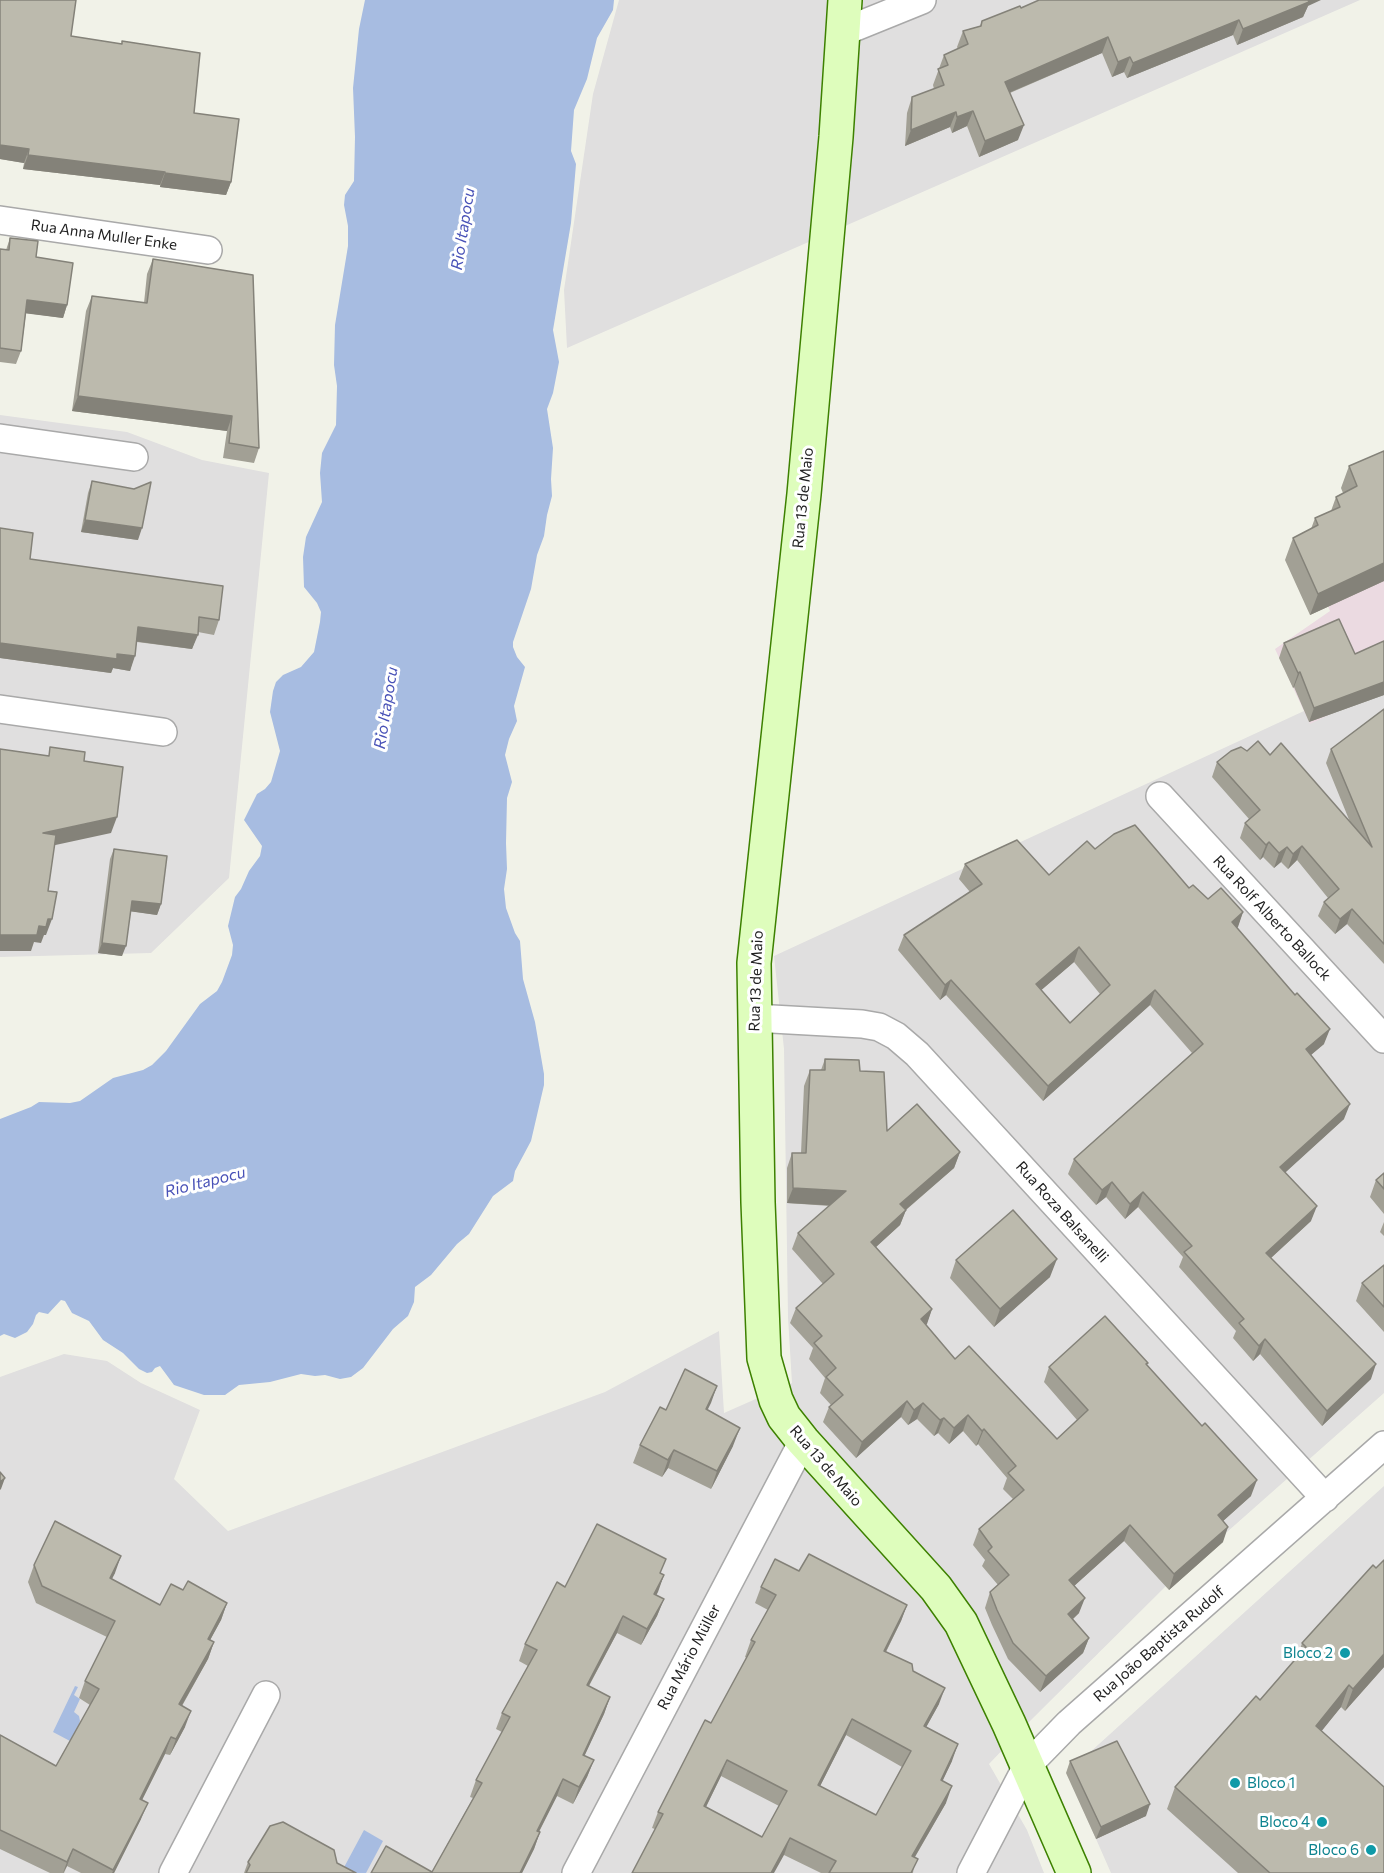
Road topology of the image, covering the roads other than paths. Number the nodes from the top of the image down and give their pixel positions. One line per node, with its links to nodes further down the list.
1 (922, 0): 2 (street)
2 (844, 16): 10 (main road, Rua 13 de Maio)
3 (0, 220): 4 (street, Rua Anna Muller Enke)
4 (208, 250)
5 (0, 438): 6 (street)
6 (134, 457)
7 (0, 709): 8 (street)
8 (162, 732)
9 (1160, 796): 11 (street, Rua Rolf Alberto Ballock)
10 (754, 1018): 12 (main road, Rua 13 de Maio); 14 (street, Rua Roza Balsanelli)
11 (1384, 1039)
12 (803, 1441): 16 (main road, Rua 13 de Maio); 18 (street, Rua Mário Müller)
13 (1384, 1445): 14 (street, Rua João Baptista Rudolf)
14 (1324, 1498): 16 (street, Rua João Baptista Rudolf)
15 (266, 1695): 17 (street)
16 (1027, 1766): 19 (street, Rua João Baptista Rudolf); 20 (main road, Rua 13 de Maio)
17 (173, 1873)
18 (576, 1873)
19 (971, 1873)
20 (1074, 1873)

